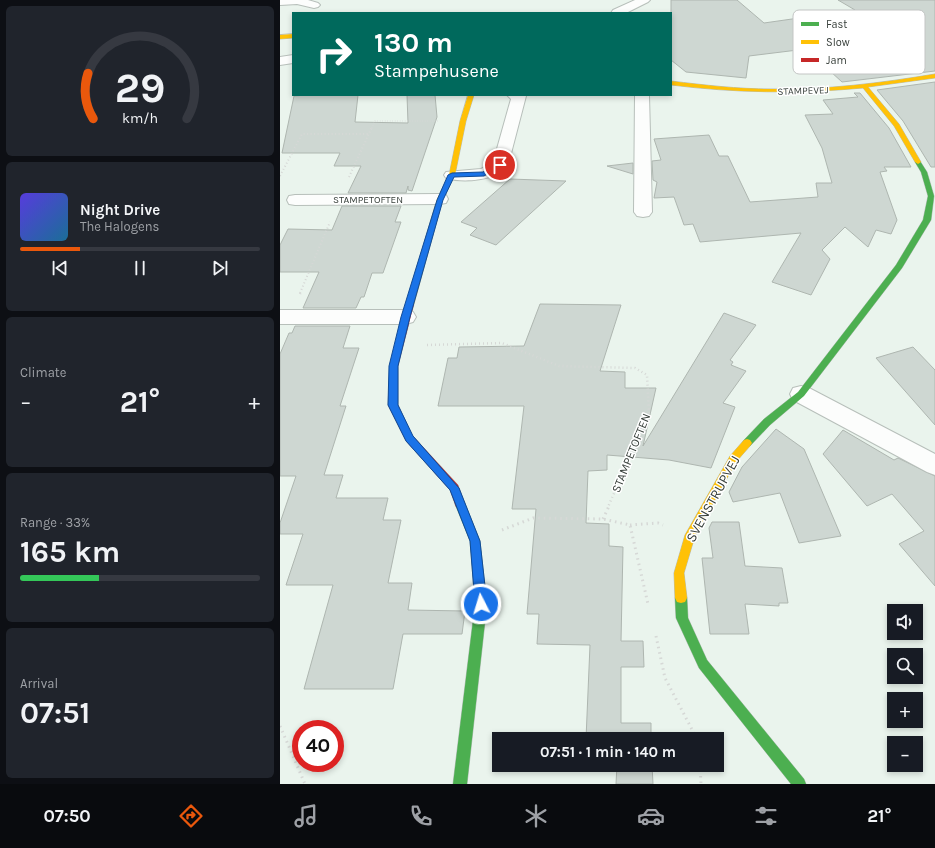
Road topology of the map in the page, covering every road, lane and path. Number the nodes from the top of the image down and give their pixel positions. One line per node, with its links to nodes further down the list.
1 (326, 0): 4 (street)
2 (644, 0): 6 (street)
3 (280, 2): 4 (street)
4 (314, 5): 5 (street)
5 (305, 12)
6 (620, 12)
7 (292, 36): 8 (street)
8 (280, 37)
9 (292, 59): 10 (street)
10 (280, 61)
11 (935, 76): 13 (street, STAMPEVEJ)
12 (672, 83): 13 (street, STAMPEVEJ)
13 (865, 87): 26 (street, SVENSTRUPVEJ)
14 (472, 96): 18 (street)
15 (519, 96): 18 (street)
16 (642, 96): 22 (street)
17 (368, 134): 19 (path)
18 (452, 175): 21 (street)
19 (280, 176)
20 (295, 200): 21 (street, STAMPETOFTEN)
21 (440, 200): 24 (street)
22 (644, 212)
23 (280, 317): 24 (street)
24 (406, 317): 25 (street)
25 (399, 345): 28 (path, STAMPETOFTEN); 29 (street)
26 (801, 394): 27 (street); 38 (street, SVENSTRUPVEJ)
27 (935, 464)
28 (603, 519): 29 (path); 30 (path)
29 (475, 541): 36 (street)
30 (650, 609)
31 (655, 632): 33 (path)
32 (280, 726): 35 (path)
33 (693, 732)
34 (700, 772): 37 (path)
35 (305, 784)
36 (460, 784)
37 (701, 784)
38 (799, 784)

